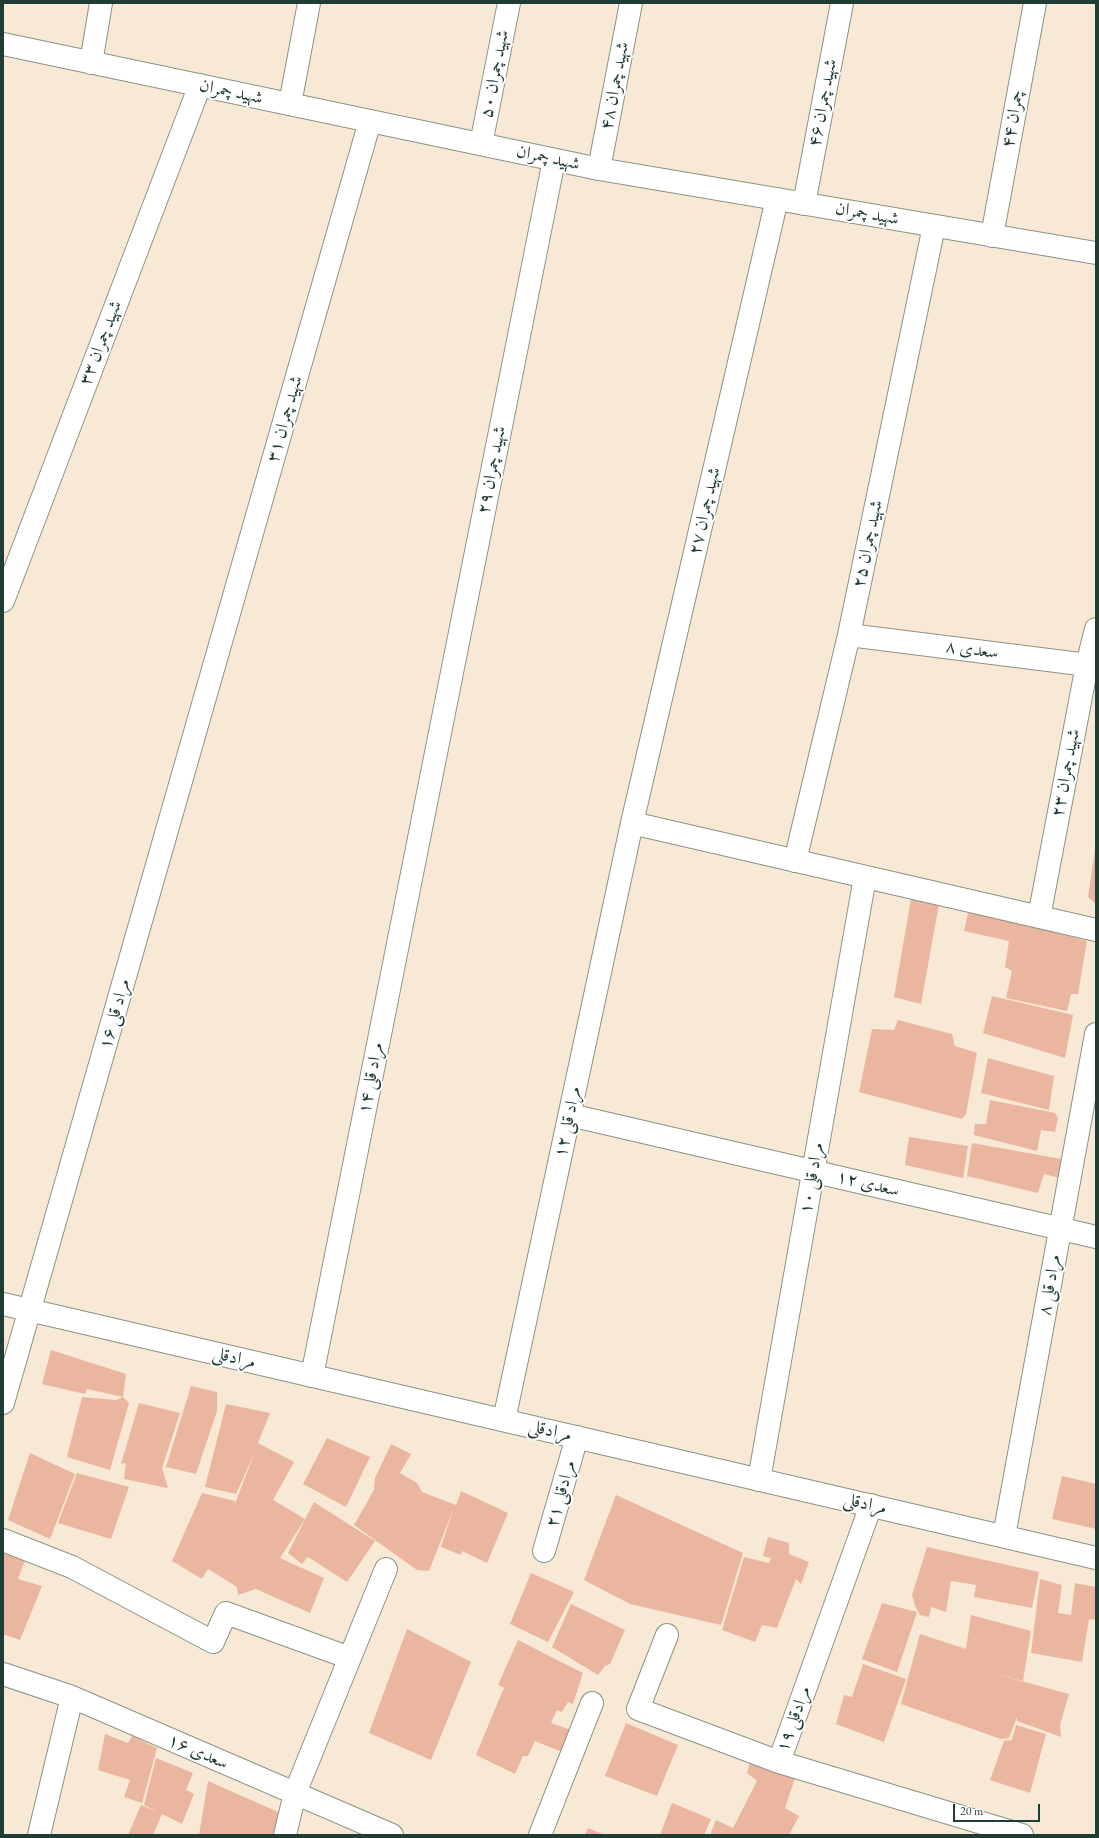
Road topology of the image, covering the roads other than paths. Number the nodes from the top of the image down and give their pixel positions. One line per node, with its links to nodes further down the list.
1 (101, 3): 8 (street)
2 (309, 3): 10 (street)
3 (509, 3): 12 (street, شهید چمران ۵۰)
4 (631, 3): 14 (street, شهید چمران ۴۸)
5 (842, 3): 16 (street, شهید چمران ۴۶)
6 (1035, 3): 18 (street, چمران ۴۴)
7 (3, 44): 8 (street, شهید چمران)
8 (91, 63): 9 (street, شهید چمران)
9 (200, 85): 10 (street, شهید چمران); 20 (street, شهید چمران ۳۳)
10 (290, 104): 11 (street, شهید چمران)
11 (370, 121): 12 (street, شهید چمران); 24 (street, شهید چمران ۳۱)
12 (481, 144): 13 (street, شهید چمران)
13 (554, 160): 14 (street, شهید چمران); 25 (street, شهید چمران ۲۹)
14 (598, 169): 15 (street, شهید چمران)
15 (778, 199): 16 (street, شهید چمران); 26 (street, شهید چمران ۲۷)
16 (804, 204): 17 (street, شهید چمران)
17 (934, 226): 18 (street, شهید چمران); 22 (street, شهید چمران ۲۵)
18 (992, 236): 19 (street, شهید چمران)
19 (1096, 253)
20 (3, 601)
21 (1096, 629): 23 (street, شهید چمران ۲۳)
22 (849, 635): 23 (street, سعدی ۸); 27 (street, شهید چمران ۲۵)
23 (1092, 665): 29 (street, شهید چمران ۲۳)
24 (199, 718): 37 (street, مراد قلی ۱۶)
25 (430, 780): 38 (street, مراد قلی ۱۴)
26 (632, 823): 27 (street); 32 (street, مراد قلی ۱۲)
27 (795, 861): 28 (street)
28 (865, 877): 29 (street); 33 (street, مراد قلی ۱۰)
29 (1039, 917): 30 (street)
30 (1096, 930)
31 (1096, 1034): 34 (street, مراد قلی ۸)
32 (570, 1115): 33 (street, سعدی ۱۲); 40 (street, مراد قلی ۱۲)
33 (813, 1171): 34 (street, سعدی ۱۲); 42 (street, مراد قلی ۱۰)
34 (1061, 1228): 35 (street, سعدی ۱۲); 44 (street, مراد قلی ۸)
35 (1096, 1237)
36 (3, 1304): 37 (street, مرادقلی)
37 (30, 1310): 38 (street, مرادقلی); 39 (street, مراد قلی ۱۶)
38 (312, 1376): 40 (street, مرادقلی)
39 (3, 1403)
40 (504, 1420): 41 (street, مرادقلی)
41 (577, 1437): 42 (street, مرادقلی); 46 (street, مرادقلی ۲۱)
42 (759, 1480): 43 (street, مرادقلی)
43 (870, 1505): 44 (street, مرادقلی); 54 (street, مرادقلی ۱۹)
44 (1004, 1536): 47 (street, مرادقلی)
45 (3, 1540): 50 (street)
46 (544, 1551)
47 (1096, 1558)
48 (386, 1569): 50 (street)
49 (667, 1635): 54 (street)
50 (350, 1658): 55 (street)
51 (3, 1674): 52 (street, سعدی ۱۶)
52 (72, 1697): 55 (street, سعدی ۱۶); 56 (street)
53 (592, 1703): 59 (street)
54 (779, 1762): 60 (street, مرادقلی ۱۹)
55 (295, 1793): 57 (street); 58 (street, سعدی ۱۶)
56 (39, 1835)
57 (285, 1835)
58 (392, 1835)
59 (540, 1835)
60 (1022, 1835)

